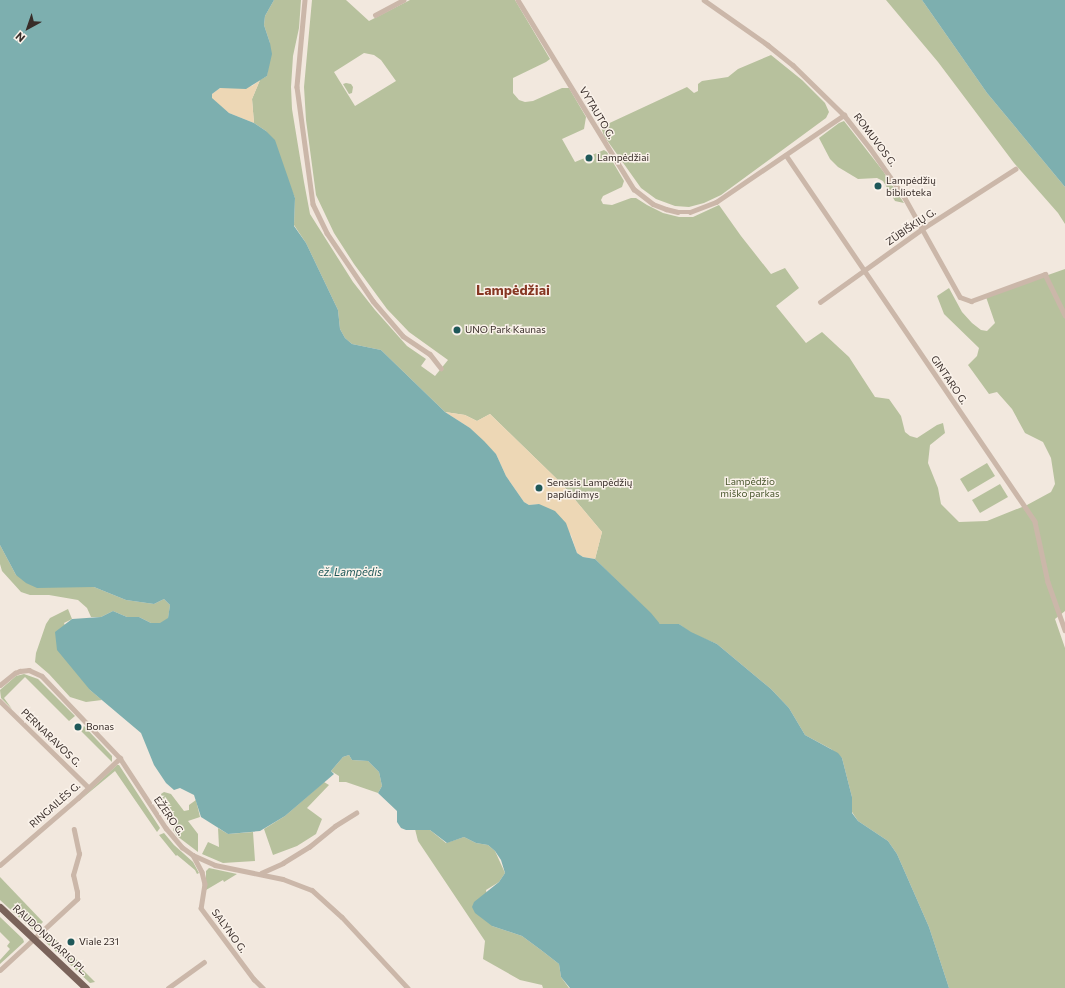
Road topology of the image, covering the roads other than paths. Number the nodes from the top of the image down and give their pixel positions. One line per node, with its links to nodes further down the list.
1 (305, 0): 13 (street)
2 (403, 0): 5 (street)
3 (518, 0): 7 (street, VYTAUTO G.)
4 (704, 0): 6 (street, ROMUVOS G.)
5 (375, 15)
6 (844, 115): 7 (street, VYTAUTO G.); 9 (street, ROMUVOS G.)
7 (786, 155): 10 (street, GINTARO G.)
8 (1014, 169): 9 (street, ZŪBIŠKIŲ G.)
9 (922, 229): 10 (street, ZŪBIŠKIŲ G.); 12 (street, ROMUVOS G.)
10 (864, 270): 11 (street, ZŪBIŠKIŲ G.); 14 (street, GINTARO G.)
11 (820, 302)
12 (1065, 315)
13 (441, 368)
14 (1065, 630)
15 (0, 685): 17 (street, EŽERO G.)
16 (0, 701): 18 (street, PERNARAVOS G.)
17 (120, 758): 18 (street, RINGAILĖS G.); 21 (street, EŽERO G.)
18 (89, 788): 22 (street, RINGAILĖS G.)
19 (356, 813): 23 (street)
20 (74, 830): 25 (street)
21 (193, 855): 23 (street, EŽERO G.); 30 (street, SALYNO G.)
22 (0, 865)
23 (261, 874): 31 (street, EŽERO G.)
24 (0, 907): 25 (main road, RAUDONDVARIO PL.)
25 (33, 938): 27 (street); 28 (main road, RAUDONDVARIO PL.)
26 (204, 962): 29 (street)
27 (0, 970)
28 (86, 988)
29 (168, 988)
30 (263, 988)
31 (408, 988)

